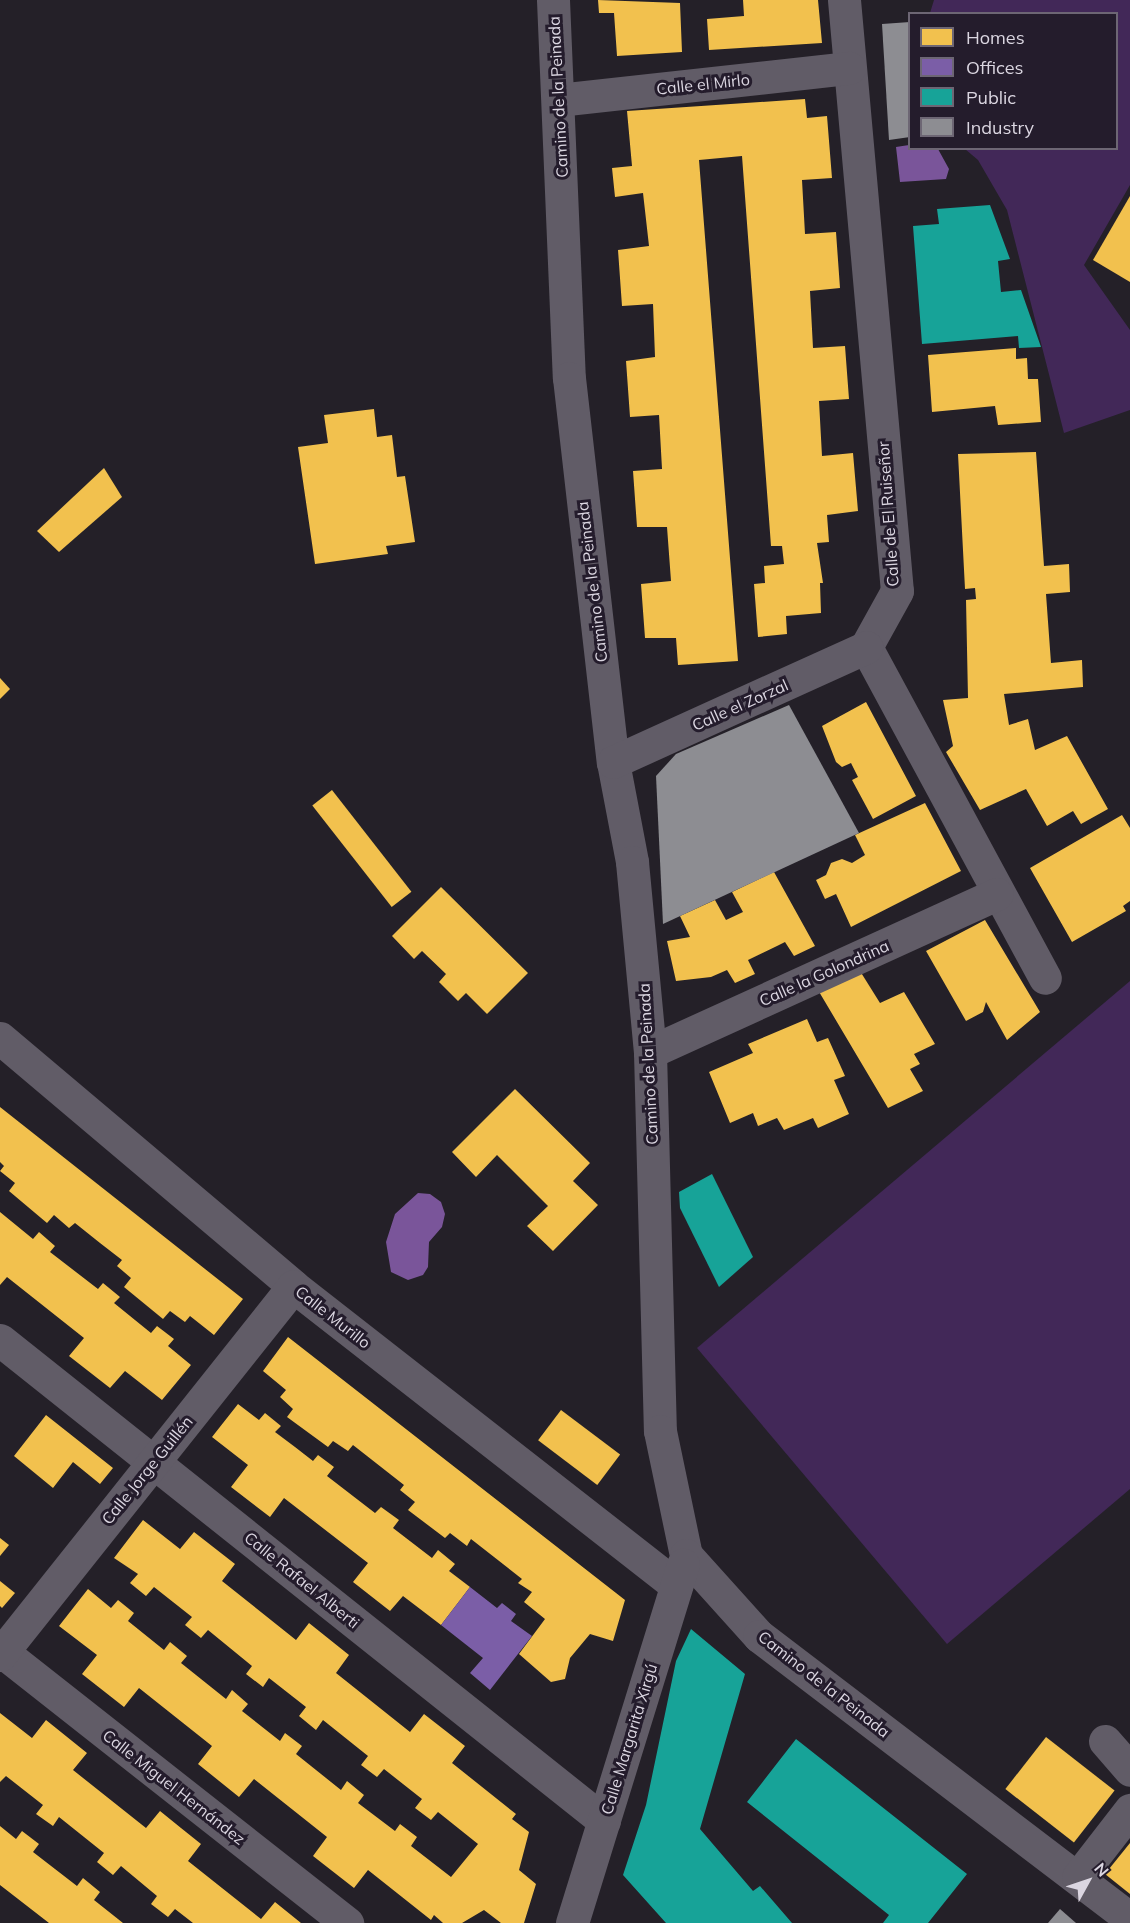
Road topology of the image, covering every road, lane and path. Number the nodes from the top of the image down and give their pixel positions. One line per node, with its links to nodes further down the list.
1 (553, 0): 4 (street, Camino de la Peinada)
2 (844, 0): 3 (street, Calle de El Ruiseñor)
3 (849, 68): 4 (street, Calle el Mirlo); 5 (street, Calle de El Ruiseñor)
4 (558, 100): 6 (street, Camino de la Peinada)
5 (866, 647): 6 (street, Calle el Zorzal); 7 (street)
6 (613, 762): 10 (street, Camino de la Peinada)
7 (997, 894): 8 (street); 10 (street, Calle la Golondrina)
8 (1045, 978)
9 (0, 1038): 11 (street, Calle Murillo)
10 (650, 1052): 14 (street, Camino de la Peinada)
11 (293, 1286): 13 (street, Calle Jorge Guillén); 14 (street, Calle Murillo)
12 (0, 1340): 13 (street, Calle Rafael Alberti)
13 (153, 1462): 15 (street, Calle Jorge Guillén); 19 (street, Calle Rafael Alberti)
14 (681, 1570): 19 (street, Calle Margarita Xirgú); 20 (street, Camino de la Peinada)
15 (1, 1652): 22 (street, Calle Miguel Hernández)
16 (1105, 1741): 17 (street)
17 (1130, 1770)
18 (1130, 1810): 20 (street)
19 (604, 1821): 23 (street, Calle Margarita Xirgú)
20 (1078, 1877): 21 (street, Camino de la Peinada)
21 (1130, 1919)
22 (347, 1923)
23 (572, 1923)

